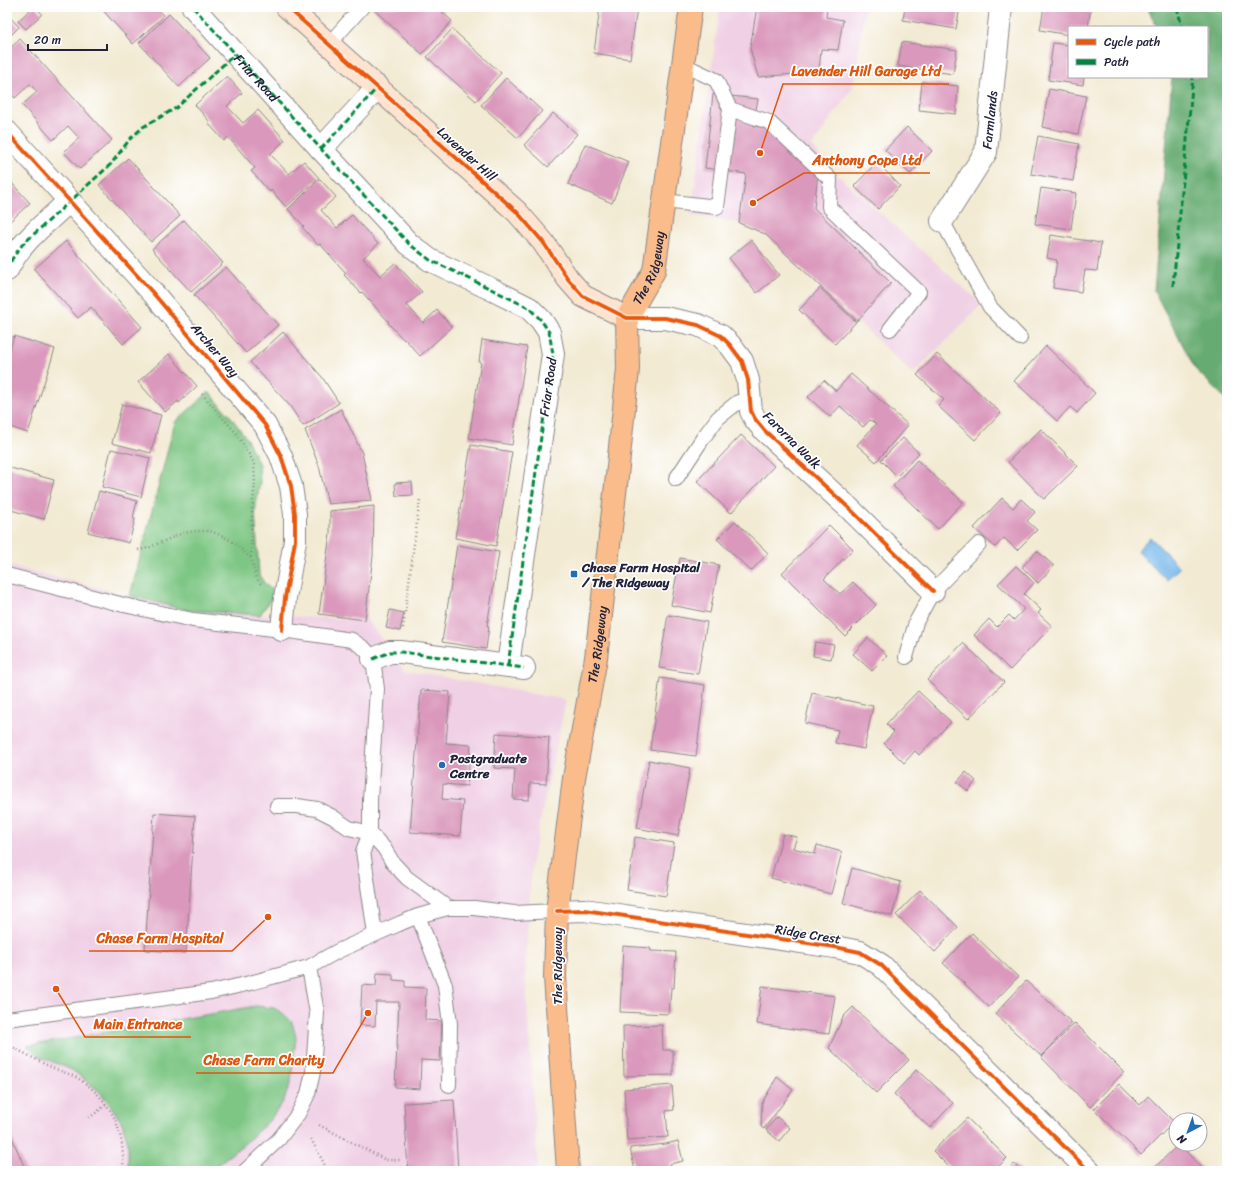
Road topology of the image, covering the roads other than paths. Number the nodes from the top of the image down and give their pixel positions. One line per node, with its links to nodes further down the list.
1 (193, 7): 11 (street, Friar Road)
2 (287, 7): 6 (street, Lavender Hill)
3 (362, 7): 6 (lane)
4 (692, 7): 7 (main road, The Ridgeway)
5 (1001, 7): 14 (street, Farmlands)
6 (329, 44): 8 (street, Lavender Hill)
7 (684, 65): 9 (lane); 13 (main road, The Ridgeway)
8 (378, 87): 11 (street); 16 (street, Lavender Hill)
9 (730, 109): 13 (lane); 17 (lane)
10 (7, 132): 12 (street, Archer Way)
11 (321, 149): 26 (street, Friar Road)
12 (69, 201): 15 (street); 24 (street, Archer Way)
13 (664, 201): 16 (main road, The Ridgeway)
14 (942, 220): 18 (lane)
15 (7, 270)
16 (627, 318): 19 (street, Farorna Walk); 30 (main road, The Ridgeway)
17 (890, 329)
18 (1020, 338)
19 (750, 402): 20 (lane); 23 (street, Farorna Walk)
20 (676, 479)
21 (979, 544): 23 (lane)
22 (7, 575): 24 (lane)
23 (933, 591): 25 (lane)
24 (282, 630): 26 (lane)
25 (906, 657)
26 (373, 659): 28 (lane)
27 (277, 806): 28 (lane)
28 (370, 833): 29 (lane); 32 (lane)
29 (448, 908): 30 (lane); 31 (lane)
30 (557, 911): 37 (main road, The Ridgeway); 38 (street, Ridge Crest)
31 (418, 916): 32 (lane); 35 (lane)
32 (376, 934): 33 (lane)
33 (309, 967): 34 (lane); 36 (lane)
34 (7, 1019)
35 (449, 1086)
36 (245, 1171)
37 (568, 1171)
38 (1089, 1171)

